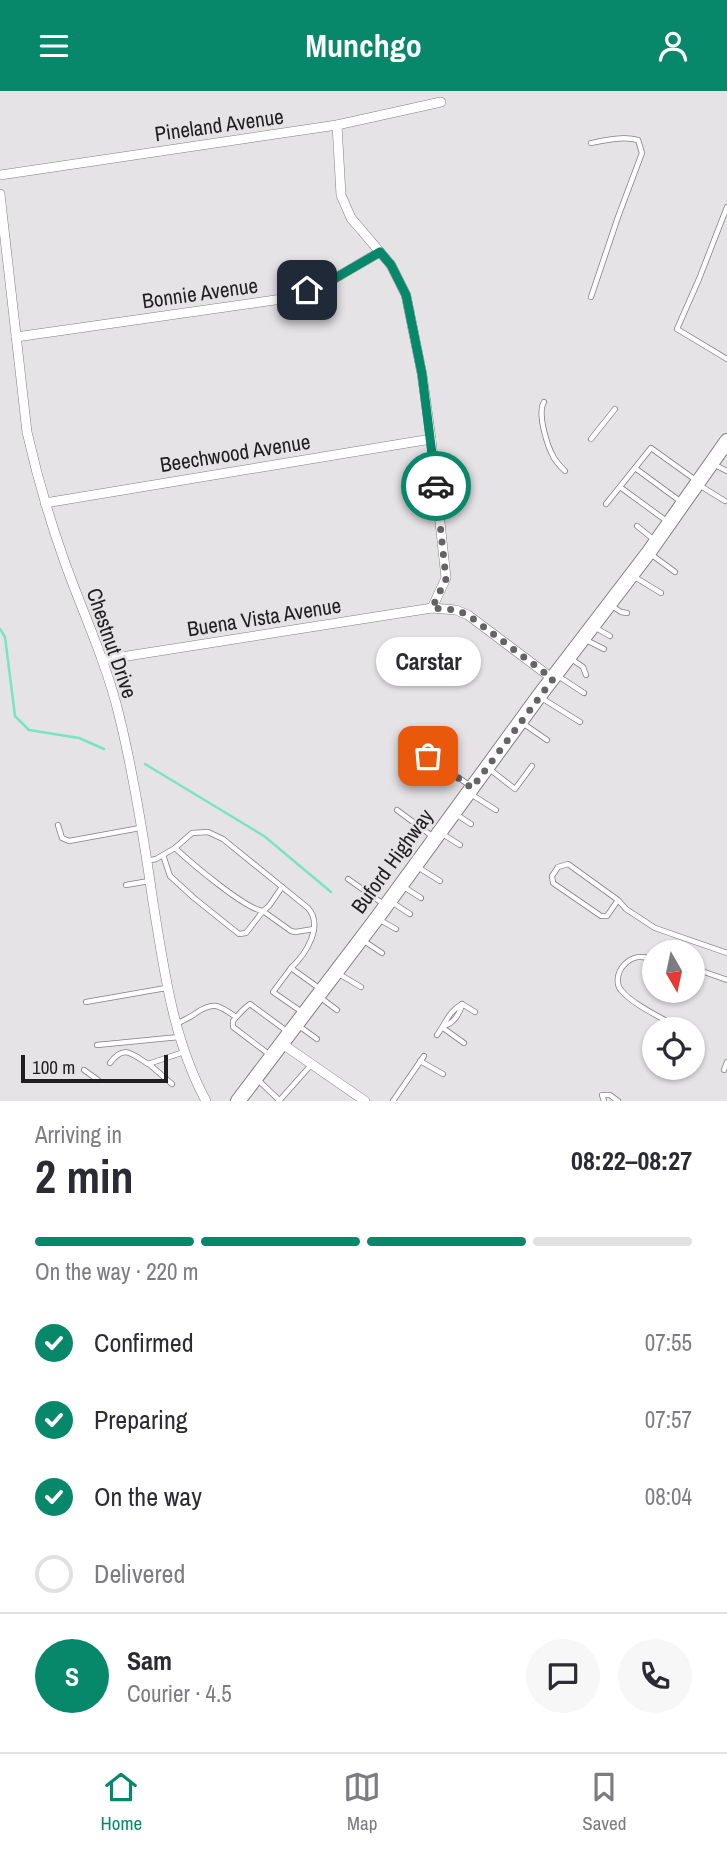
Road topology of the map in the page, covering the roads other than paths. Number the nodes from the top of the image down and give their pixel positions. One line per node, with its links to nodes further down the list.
1 (441, 102): 2 (street, Pineland Avenue)
2 (337, 125): 4 (street, Pineland Avenue); 7 (street)
3 (591, 143): 8 (lane)
4 (0, 174)
5 (0, 194): 9 (street, Chestnut Drive)
6 (727, 207): 10 (lane)
7 (380, 252): 9 (street, Bonnie Avenue); 13 (street)
8 (591, 297)
9 (16, 337): 23 (street, Chestnut Drive)
10 (727, 359)
11 (544, 402): 18 (lane)
12 (615, 409): 14 (lane)
13 (431, 439): 23 (street, Beechwood Avenue); 33 (street)
14 (591, 439)
15 (727, 441): 16 (main road, Buford Highway)
16 (712, 463): 19 (lane); 20 (main road, Buford Highway)
17 (635, 468): 20 (lane); 21 (lane); 24 (lane)
18 (565, 471)
19 (727, 471)
20 (698, 483): 22 (lane); 24 (main road, Buford Highway)
21 (620, 487): 25 (lane); 26 (lane)
22 (725, 501)
23 (45, 503): 40 (street, Chestnut Drive)
24 (683, 503): 26 (main road, Buford Highway)
25 (606, 504)
26 (669, 523): 28 (main road, Buford Highway)
27 (637, 526): 28 (lane)
28 (653, 547): 29 (lane); 30 (main road, Buford Highway)
29 (675, 572)
30 (632, 575): 31 (lane); 32 (main road, Buford Highway)
31 (660, 593)
32 (610, 604): 34 (lane); 35 (main road, Buford Highway)
33 (432, 608): 40 (street, Buena Vista Avenue); 42 (street, Buena Vista Avenue)
34 (627, 613)
35 (593, 627): 36 (lane); 37 (main road, Buford Highway)
36 (610, 636)
37 (583, 639): 38 (lane); 39 (main road, Buford Highway)
38 (604, 649)
39 (569, 657): 41 (lane); 42 (main road, Buford Highway)
40 (102, 660): 57 (street, Chestnut Drive)
41 (586, 675)
42 (555, 677): 43 (lane); 44 (main road, Buford Highway)
43 (584, 693)
44 (539, 696): 45 (main road, Buford Highway); 46 (lane)
45 (521, 722): 47 (lane); 50 (main road, Buford Highway)
46 (580, 722)
47 (547, 740)
48 (428, 756): 51 (lane)
49 (532, 766): 50 (lane)
50 (487, 768): 51 (main road, Buford Highway)
51 (470, 790): 53 (lane); 54 (main road, Buford Highway)
52 (397, 810): 58 (lane)
53 (496, 810)
54 (454, 812): 55 (lane); 58 (main road, Buford Highway)
55 (471, 824)
56 (58, 825): 57 (lane)
57 (141, 828): 62 (street, Chestnut Drive)
58 (438, 836): 59 (lane); 63 (main road, Buford Highway)
59 (460, 845)
60 (175, 848): 61 (lane); 69 (lane); 73 (lane)
61 (163, 855): 62 (lane); 73 (lane)
62 (146, 861): 65 (street, Chestnut Drive)
63 (415, 866): 66 (lane); 67 (main road, Buford Highway)
64 (348, 879): 72 (lane)
65 (150, 881): 68 (lane); 87 (street, Chestnut Drive)
66 (440, 881)
67 (401, 884): 70 (lane); 72 (main road, Buford Highway)
68 (126, 885)
69 (282, 887): 73 (lane); 76 (lane)
70 (421, 898)
71 (618, 900): 71 (lane); 80 (lane)
72 (388, 903): 74 (lane); 75 (main road, Buford Highway)
73 (263, 911): 76 (lane)
74 (410, 914)
75 (377, 918): 77 (lane); 78 (main road, Buford Highway)
76 (314, 929): 82 (lane)
77 (396, 929)
78 (361, 938): 79 (lane); 83 (main road, Buford Highway)
79 (382, 953)
80 (727, 953)
81 (642, 958): 93 (lane)
82 (291, 968): 88 (lane); 96 (lane)
83 (336, 972): 86 (lane); 88 (main road, Buford Highway)
84 (705, 972): 85 (lane)
85 (727, 980)
86 (361, 987)
87 (167, 988): 89 (lane); 94 (street, Chestnut Drive)
88 (319, 993): 90 (lane); 96 (main road, Buford Highway)
89 (86, 1002)
90 (337, 1010)
91 (475, 1012): 95 (lane)
92 (236, 1017): 94 (lane); 96 (lane); 104 (lane)
93 (661, 1017)
94 (176, 1025): 98 (street, Chestnut Drive)
95 (444, 1027): 97 (lane); 100 (lane)
96 (292, 1028): 99 (lane); 104 (main road, Buford Highway); 109 (street)
97 (438, 1035)
98 (180, 1037): 101 (lane); 102 (street, Chestnut Drive)
99 (317, 1039)
100 (464, 1043)
101 (97, 1045)
102 (185, 1052): 108 (lane); 117 (street, Chestnut Drive)
103 (424, 1055): 105 (lane)
104 (271, 1056): 113 (main road, Buford Highway)
105 (420, 1061): 112 (lane); 120 (lane)
106 (727, 1062): 111 (lane)
107 (110, 1063): 108 (lane)
108 (148, 1064): 115 (lane)
109 (312, 1064): 116 (street); 119 (lane)
110 (84, 1070): 114 (lane)
111 (724, 1070)
112 (443, 1075)
113 (255, 1078): 118 (main road, Buford Highway); 119 (lane)
114 (98, 1080)
115 (172, 1084)
116 (360, 1099)
117 (206, 1101)
118 (238, 1101)
119 (279, 1101)
120 (393, 1101)
121 (604, 1101): 122 (lane)
122 (618, 1101)

